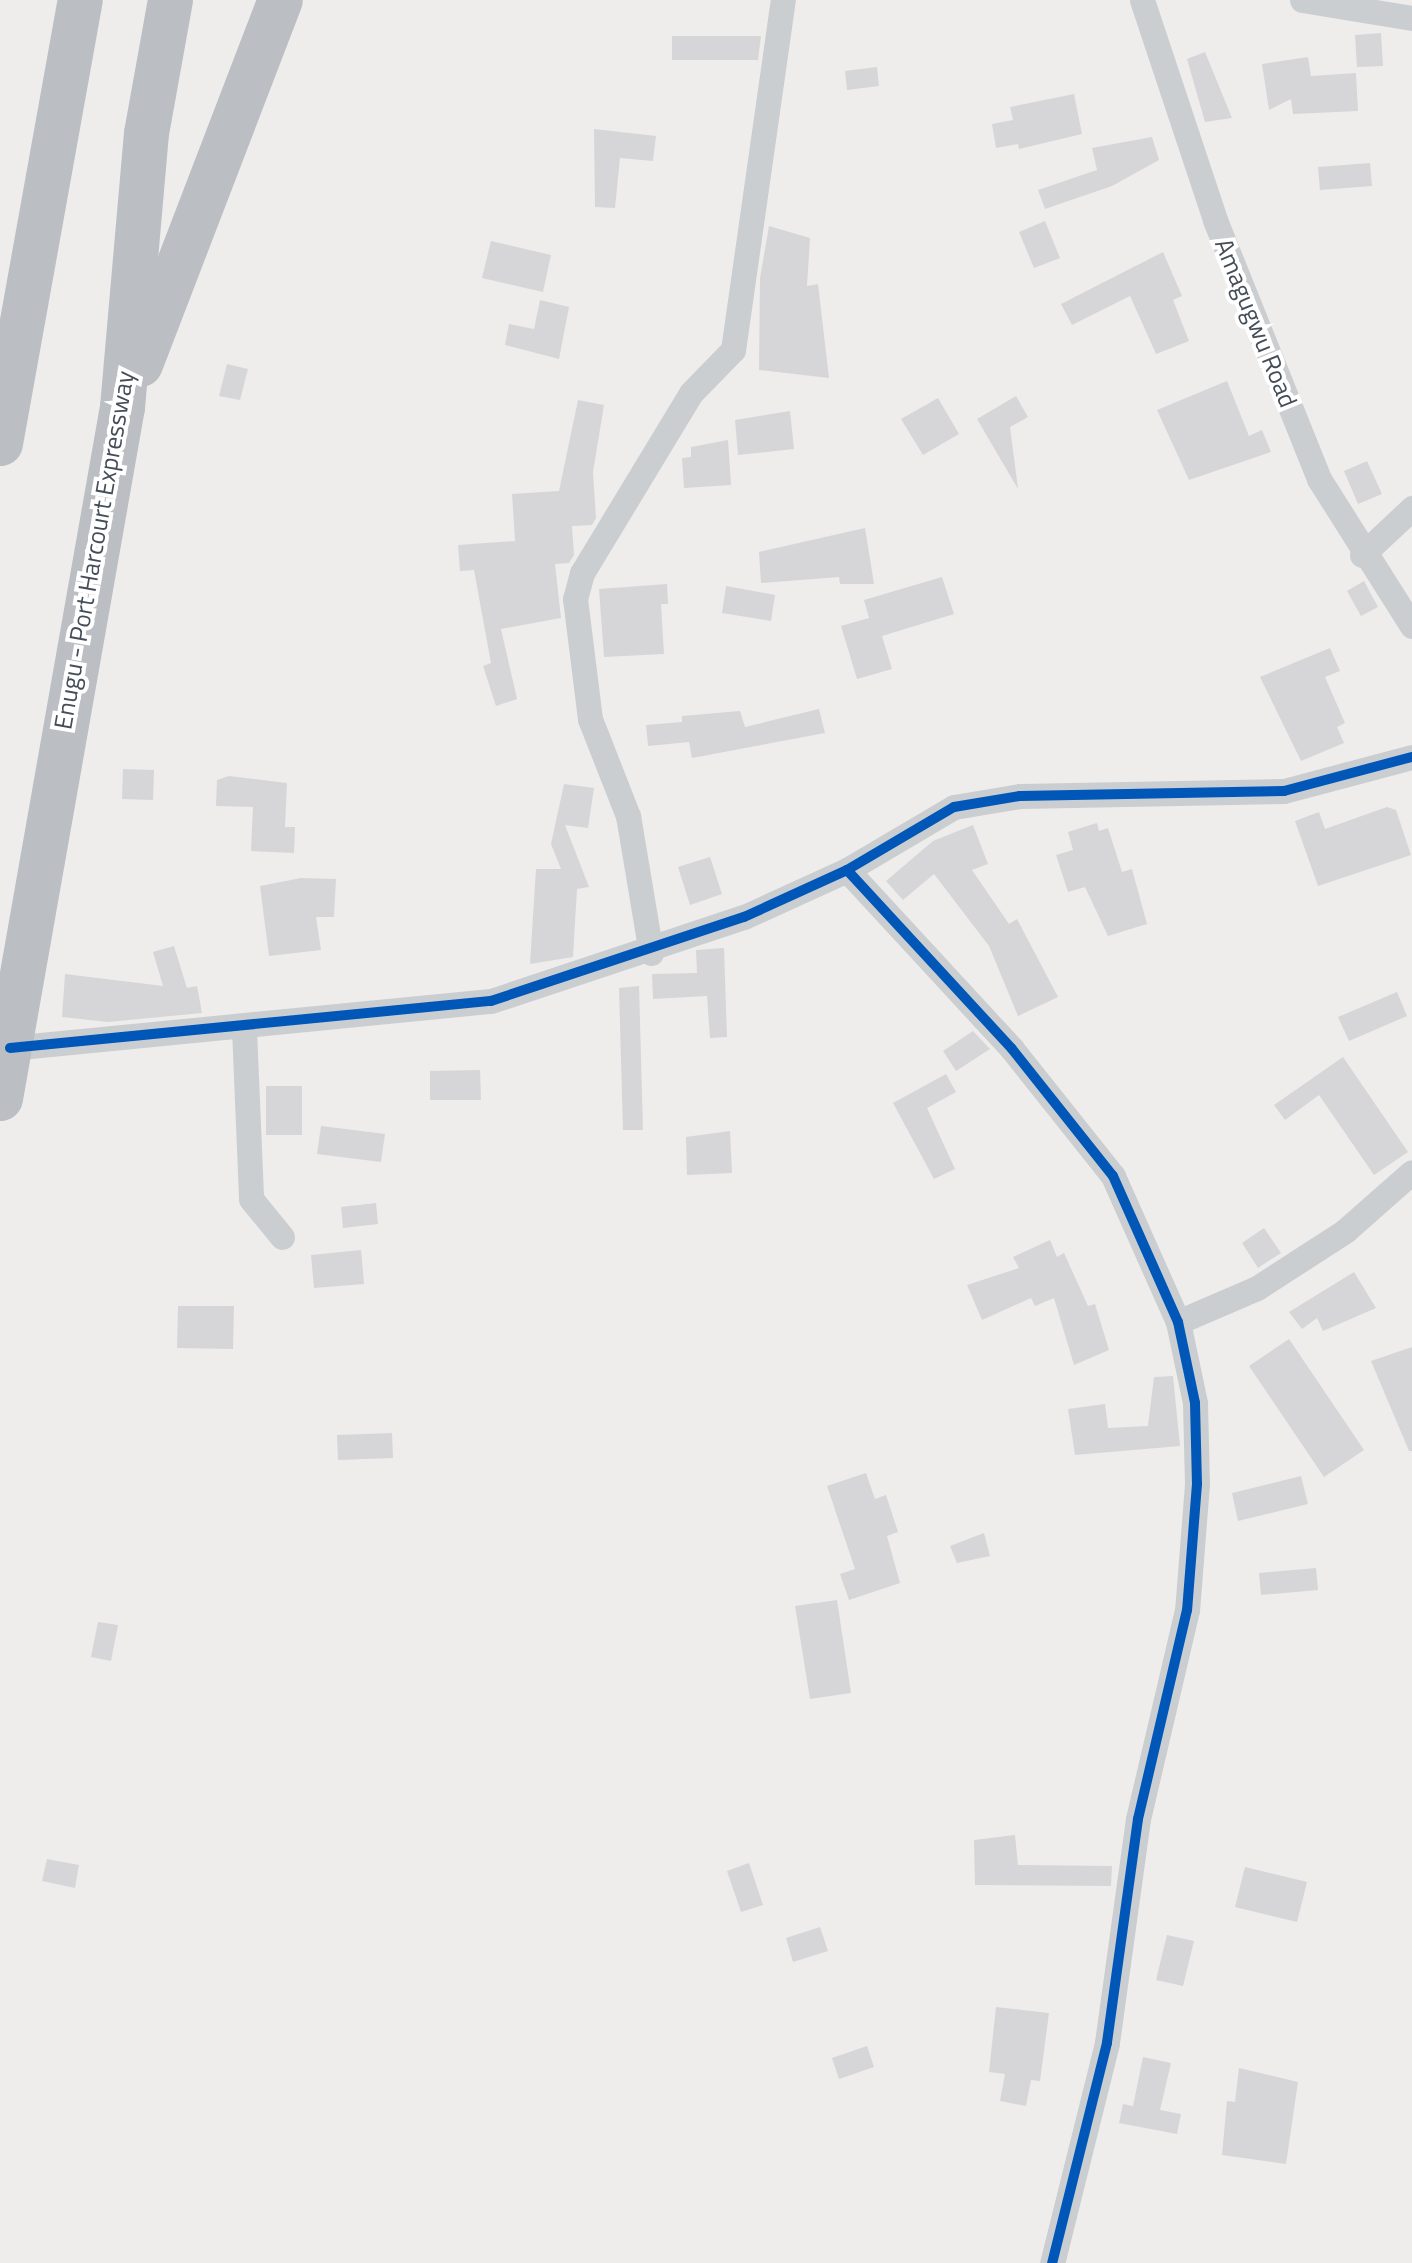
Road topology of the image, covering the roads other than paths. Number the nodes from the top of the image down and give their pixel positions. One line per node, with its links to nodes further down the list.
1 (80, 0): 9 (highway)
2 (170, 0): 8 (highway, Enugu - Port Harcourt Expressway)
3 (280, 0): 8 (highway)
4 (783, 0): 15 (street)
5 (1142, 0): 11 (street, Amagugwu Road)
6 (1302, 0): 7 (street)
7 (1412, 18)
8 (122, 407): 17 (highway, Enugu - Port Harcourt Expressway)
9 (0, 444)
10 (1412, 508): 11 (street)
11 (1362, 554): 12 (street, Amagugwu Road)
12 (1412, 626)
13 (1412, 757): 14 (street)
14 (846, 870): 15 (street); 21 (street)
15 (650, 953): 16 (street)
16 (244, 1030): 17 (street); 20 (street)
17 (10, 1048): 18 (highway, Enugu - Port Harcourt Expressway)
18 (0, 1098)
19 (1412, 1172): 21 (street)
20 (282, 1238)
21 (1178, 1322): 22 (street)
22 (1052, 2263)

